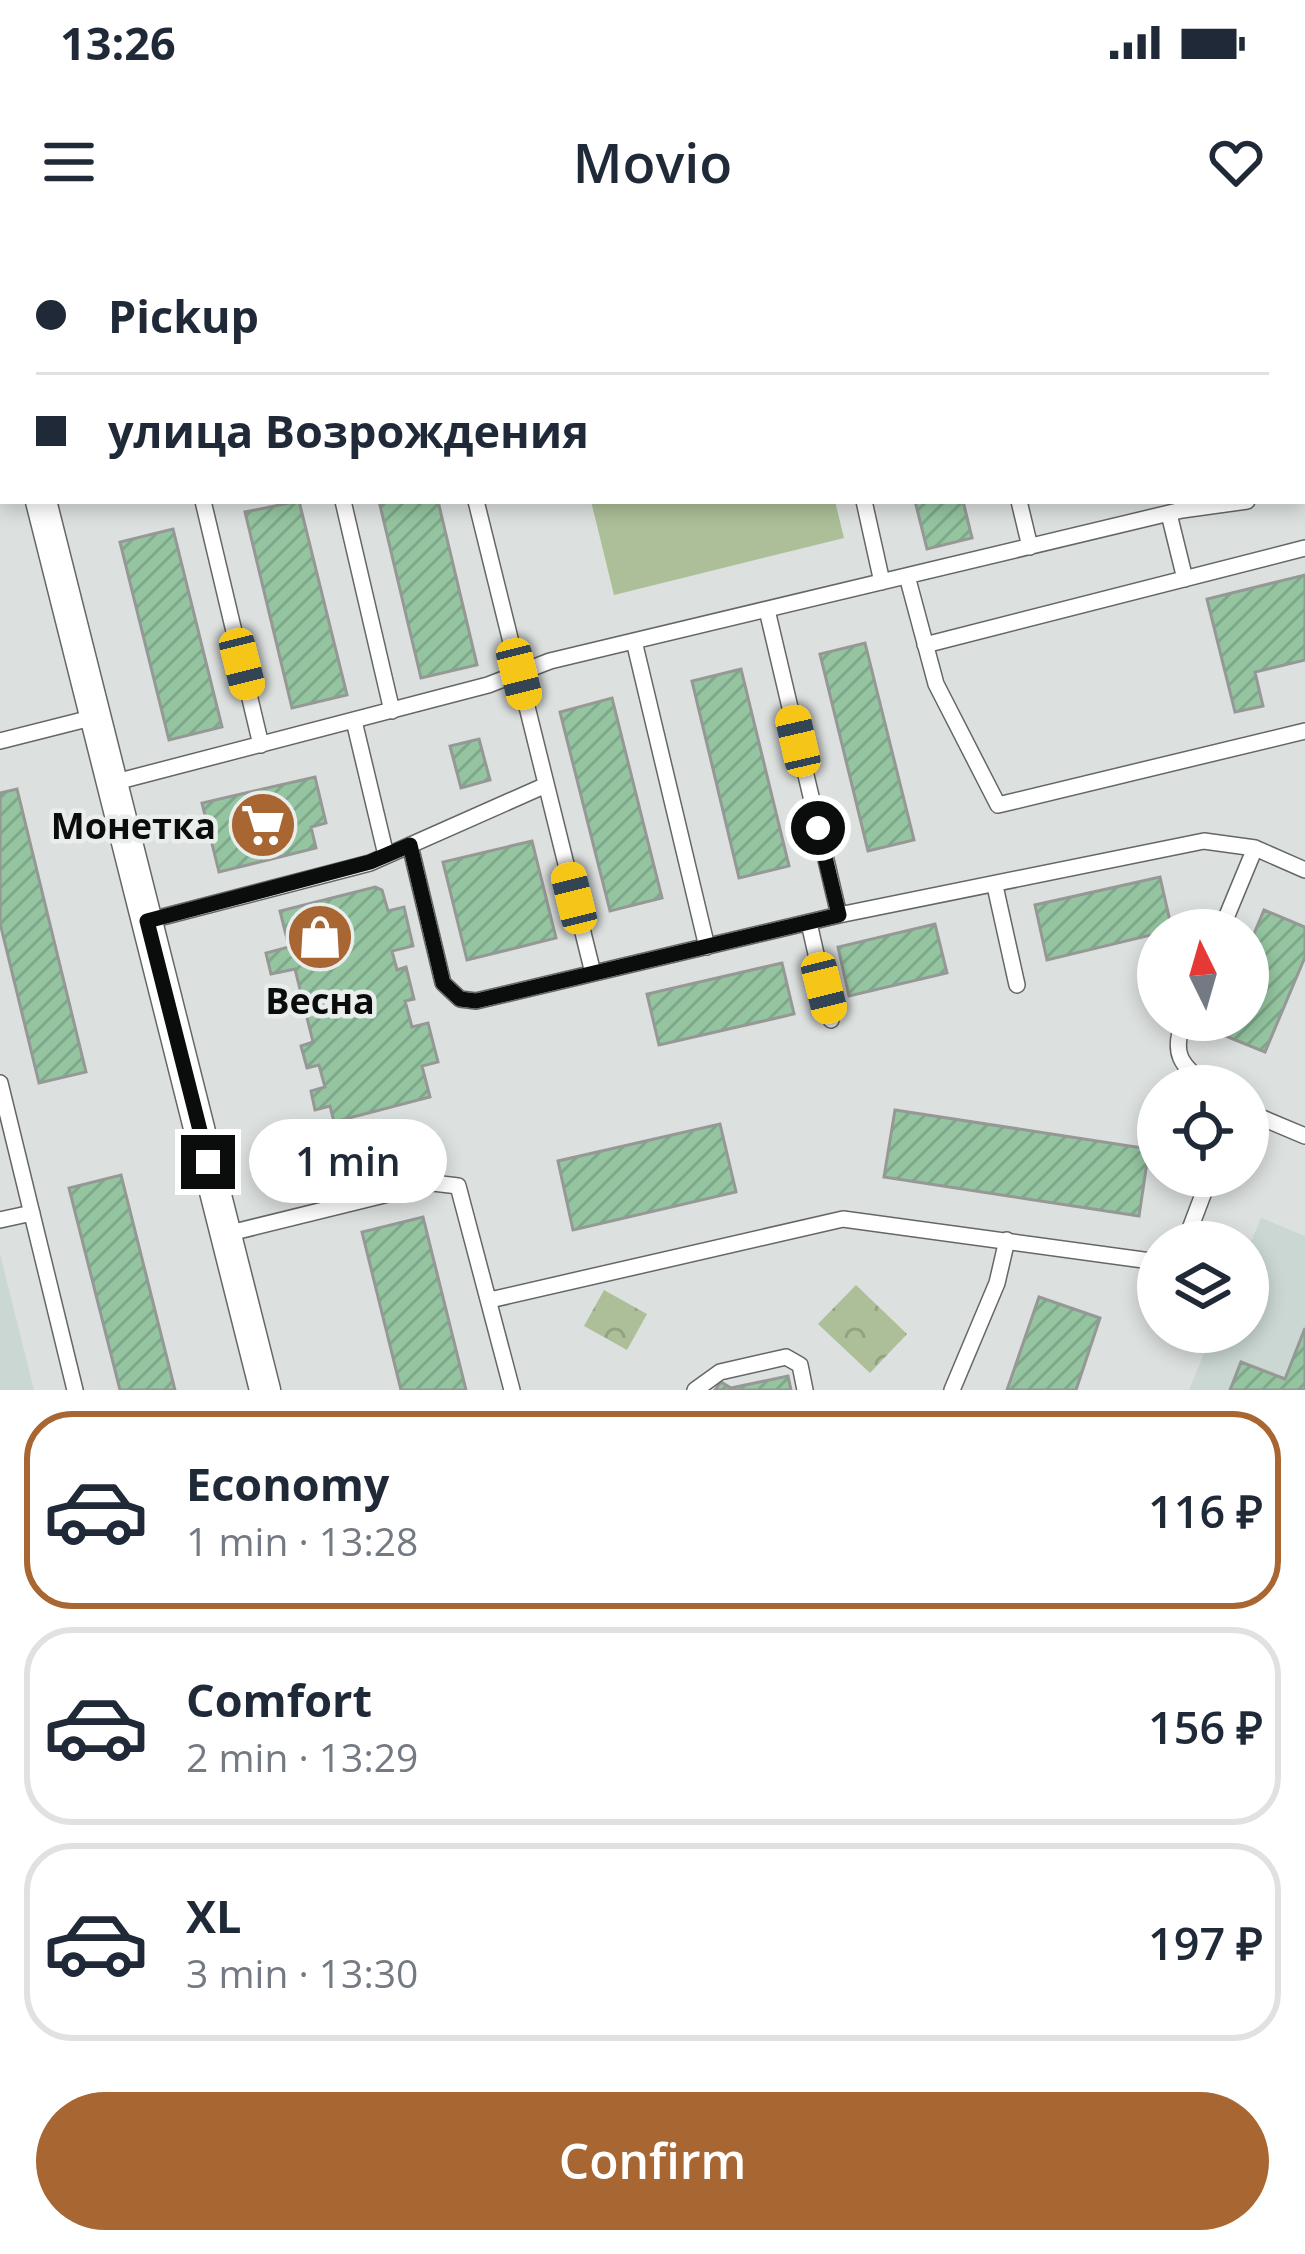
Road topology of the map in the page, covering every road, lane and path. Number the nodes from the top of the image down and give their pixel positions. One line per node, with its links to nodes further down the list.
1 (42, 504): 19 (street)
2 (204, 504): 23 (lane)
3 (344, 504): 18 (lane)
4 (477, 504): 17 (lane)
5 (865, 504): 13 (lane)
6 (1020, 504): 9 (lane)
7 (1217, 504): 8 (lane)
8 (1177, 508): 9 (lane); 12 (lane)
9 (1030, 547): 11 (lane)
10 (1305, 548): 12 (lane)
11 (907, 576): 13 (lane); 16 (lane)
12 (1185, 578): 16 (lane)
13 (881, 581): 14 (lane)
14 (767, 610): 15 (lane); 32 (lane)
15 (634, 640): 17 (lane); 35 (lane)
16 (926, 645): 21 (lane)
17 (519, 674): 18 (lane); 25 (lane)
18 (392, 711): 20 (lane)
19 (95, 717): 22 (lane); 24 (street)
20 (354, 721): 23 (lane); 28 (lane)
21 (1305, 731)
22 (0, 740)
23 (261, 745): 24 (lane)
24 (112, 783): 33 (street)
25 (546, 785): 26 (lane); 36 (lane)
26 (410, 845): 28 (lane); 36 (lane)
27 (1255, 848): 29 (lane); 30 (lane); 31 (lane)
28 (386, 855): 33 (lane)
29 (1305, 870)
30 (994, 886): 32 (lane); 37 (lane)
31 (1230, 909)
32 (839, 915): 34 (lane)
33 (147, 921): 44 (street)
34 (808, 923): 35 (lane); 38 (lane)
35 (707, 946): 36 (lane)
36 (593, 973)
37 (1017, 985)
38 (831, 1020)
39 (0, 1083): 42 (lane)
40 (1269, 1121): 41 (lane)
41 (1305, 1136)
42 (32, 1213): 43 (lane); 48 (lane)
43 (0, 1220)
44 (226, 1234): 47 (lane); 49 (street)
45 (1007, 1240): 46 (lane); 47 (lane); 53 (lane)
46 (1137, 1259)
47 (490, 1300): 50 (lane)
48 (75, 1390)
49 (265, 1390)
50 (512, 1390)
51 (695, 1390): 52 (lane)
52 (805, 1390)
53 (952, 1390)

